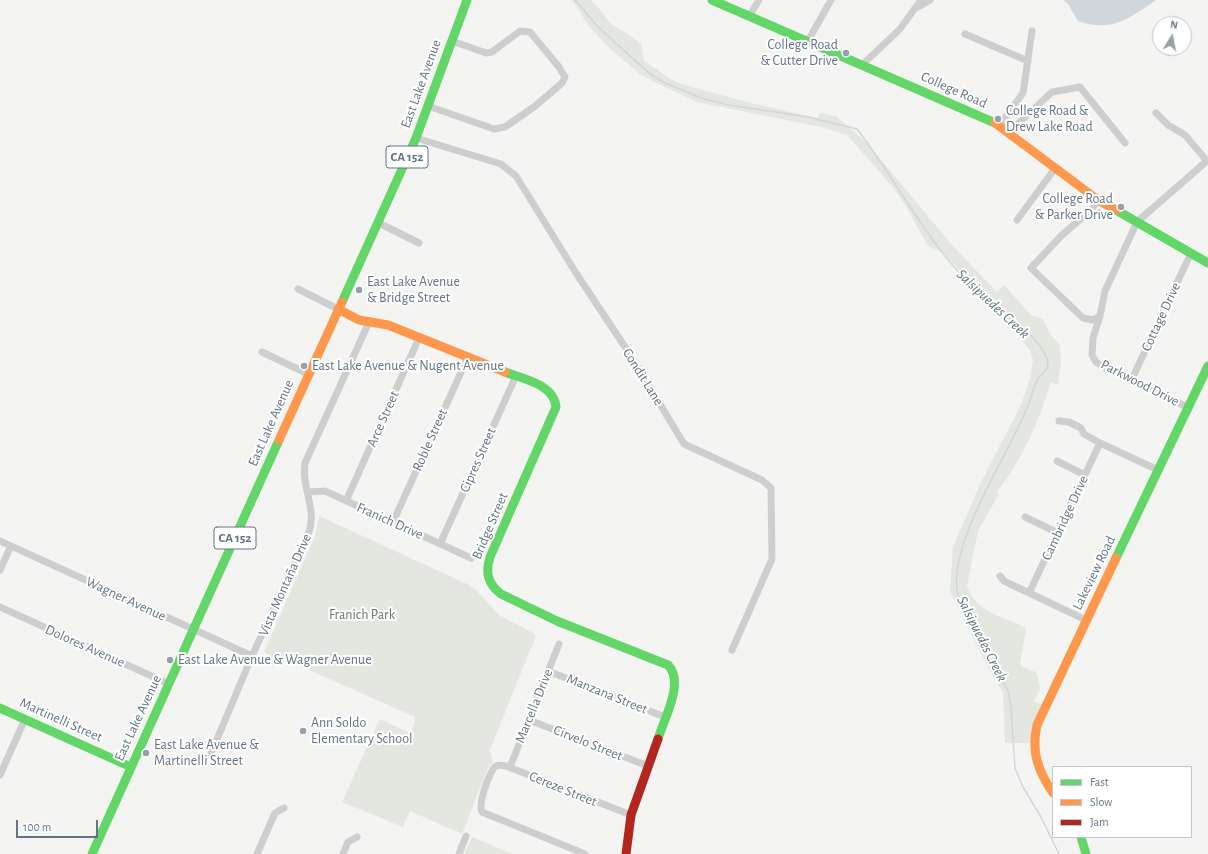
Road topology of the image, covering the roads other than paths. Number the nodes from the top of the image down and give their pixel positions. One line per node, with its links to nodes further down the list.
1 (467, 0): 10 (street, East Lake Avenue / CA 152)
2 (712, 0): 7 (street, College Road)
3 (759, 0): 7 (street)
4 (831, 0): 11 (street)
5 (930, 0): 6 (street)
6 (919, 3): 13 (street)
7 (750, 15): 11 (street, College Road)
8 (1032, 31): 12 (street)
9 (965, 34): 12 (street)
10 (452, 41): 14 (street, East Lake Avenue / CA 152); 14 (street)
11 (808, 41): 13 (street, College Road)
12 (1028, 62): 16 (street)
13 (862, 65): 16 (street, College Road)
14 (428, 106): 18 (street, East Lake Avenue / CA 152)
15 (1156, 113): 20 (street)
16 (1000, 125): 17 (street, College Road)
17 (1009, 132): 19 (street); 21 (street, College Road)
18 (416, 138): 24 (street, East Lake Avenue / CA 152); 64 (street, Condit Lane)
19 (1125, 143)
20 (1208, 161): 25 (street)
21 (1056, 167): 22 (street, College Road); 23 (street)
22 (1098, 200): 25 (street, College Road); 31 (street)
23 (1017, 220)
24 (377, 222): 26 (street); 30 (street, East Lake Avenue / CA 152)
25 (1137, 222): 27 (street, College Road); 32 (street, Parkwood Drive)
26 (419, 243)
27 (1191, 253): 28 (street, College Road); 41 (street, Cottage Drive)
28 (1208, 263)
29 (298, 289): 30 (street)
30 (338, 309): 33 (street, Bridge Street); 39 (street, East Lake Avenue / CA 152)
31 (1080, 315): 32 (street); 34 (street)
32 (1100, 316): 34 (street, Parkwood Drive)
33 (368, 322): 35 (street, Bridge Street); 48 (street, Vista Montaña Drive)
34 (1094, 334): 41 (street, Parkwood Drive)
35 (420, 338): 37 (street, Bridge Street); 49 (street, Arce Street)
36 (262, 352): 39 (street)
37 (468, 357): 40 (street, Bridge Street); 51 (street, Roble Street)
38 (1208, 366): 42 (street, Lakeview Road)
39 (308, 374): 62 (street, East Lake Avenue / CA 152)
40 (516, 376): 54 (street, Cipres Street); 69 (street, Bridge Street)
41 (1131, 381): 42 (street, Parkwood Drive)
42 (1189, 408): 46 (street, Lakeview Road)
43 (1059, 421): 44 (street)
44 (1100, 443): 46 (street); 47 (street, Cambridge Drive)
45 (1057, 461): 47 (street)
46 (1158, 470): 61 (street, Lakeview Road)
47 (1085, 475): 52 (street, Cambridge Drive)
48 (308, 492): 49 (street, Franich Drive); 65 (street, Vista Montaña Drive)
49 (346, 501): 51 (street, Franich Drive)
50 (1025, 517): 52 (street)
51 (393, 522): 54 (street, Franich Drive)
52 (1058, 533): 59 (street, Cambridge Drive)
53 (0, 541): 55 (street, Wagner Avenue)
54 (440, 544): 56 (street, Franich Drive)
55 (11, 546): 57 (street); 62 (street, Wagner Avenue)
56 (471, 558)
57 (0, 570)
58 (1000, 576): 59 (street)
59 (1029, 593): 61 (street)
60 (0, 607): 67 (street, Dolores Avenue)
61 (1086, 620): 77 (street, Lakeview Road)
62 (195, 630): 65 (street, Wagner Avenue); 67 (street, East Lake Avenue / CA 152)
63 (559, 644): 66 (street, Marcella Drive)
64 (732, 650)
65 (252, 656): 72 (street, Vista Montaña Drive)
66 (548, 671): 69 (street, Manzana Street); 71 (street, Marcella Drive)
67 (169, 684): 74 (street, East Lake Avenue / CA 152)
68 (0, 708): 70 (street, Martinelli Street)
69 (665, 717): 73 (street, Bridge Street)
70 (25, 719): 74 (street, Martinelli Street); 76 (street)
71 (529, 720): 73 (street, Cirvelo Street); 75 (street, Marcella Drive)
72 (210, 756)
73 (648, 766): 79 (street, Bridge Street)
74 (131, 767): 83 (street, East Lake Avenue / CA 152)
75 (510, 767): 79 (street, Cereze Street); 87 (street, Cereze Street)
76 (0, 775)
77 (1052, 792)
78 (284, 808): 84 (street)
79 (631, 815): 88 (street, Bridge Street)
80 (466, 836): 86 (street)
81 (357, 837): 85 (street)
82 (1081, 838): 89 (street)
83 (92, 854)
84 (257, 854)
85 (343, 854)
86 (459, 854)
87 (585, 854)
88 (626, 854)
89 (1086, 854)

